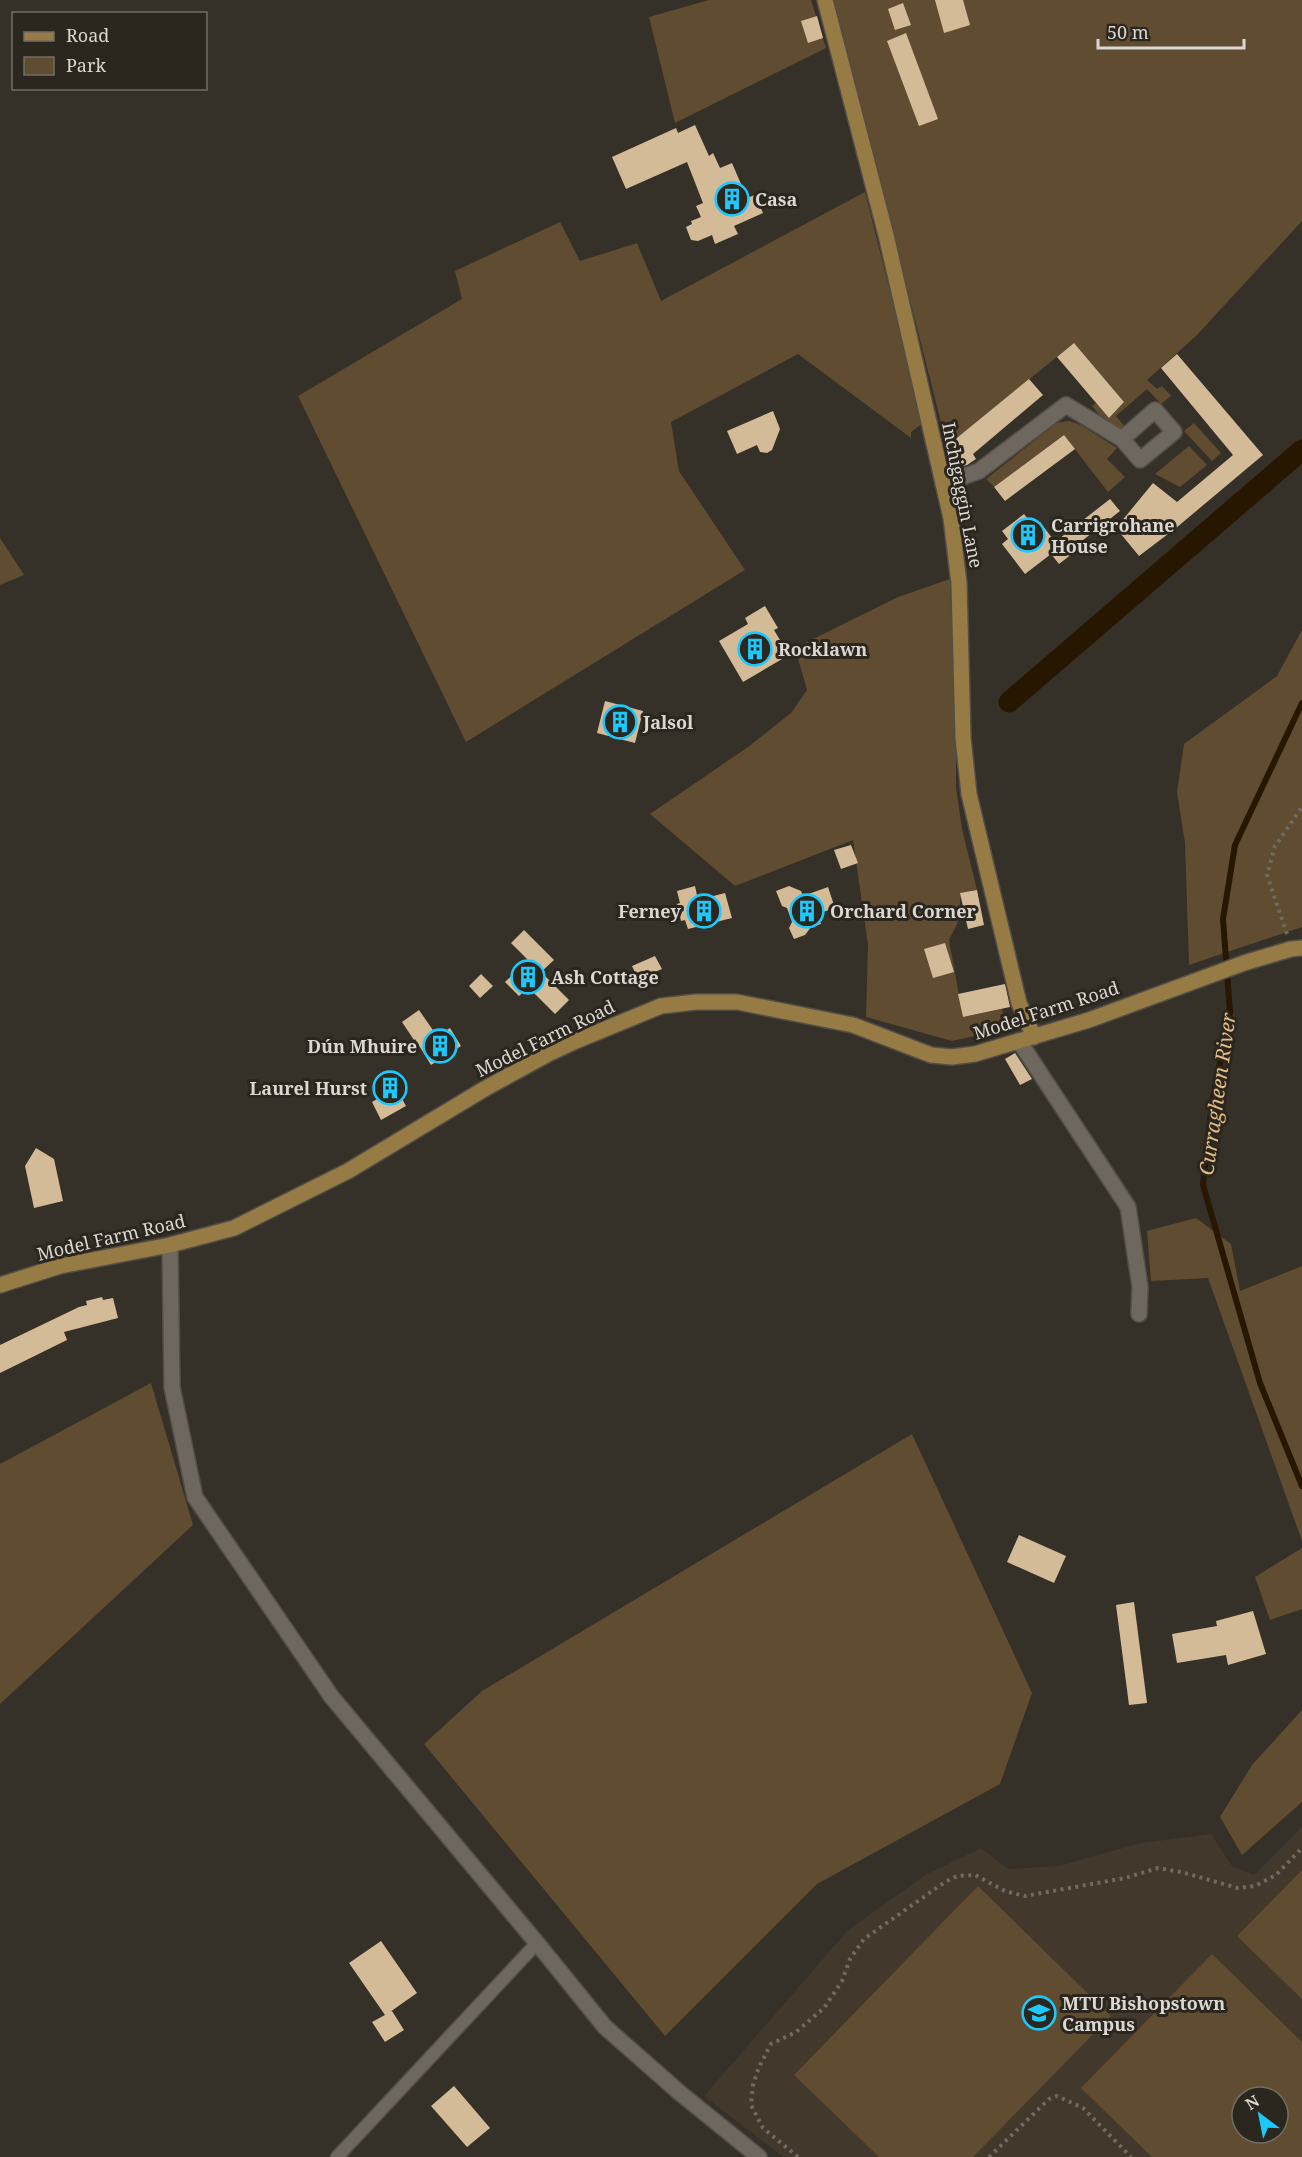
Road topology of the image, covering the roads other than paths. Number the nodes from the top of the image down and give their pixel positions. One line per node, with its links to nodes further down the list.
1 (825, 0): 3 (main road, Inchigaggin Lane)
2 (1122, 439): 3 (street)
3 (943, 484): 5 (main road, Inchigaggin Lane)
4 (1297, 949): 5 (main road, Model Farm Road)
5 (1027, 1039): 6 (main road, Model Farm Road); 8 (street)
6 (170, 1245): 7 (main road, Model Farm Road); 9 (street)
7 (0, 1285)
8 (1139, 1314)
9 (537, 1943): 10 (lane); 11 (street)
10 (337, 2157)
11 (759, 2157)

